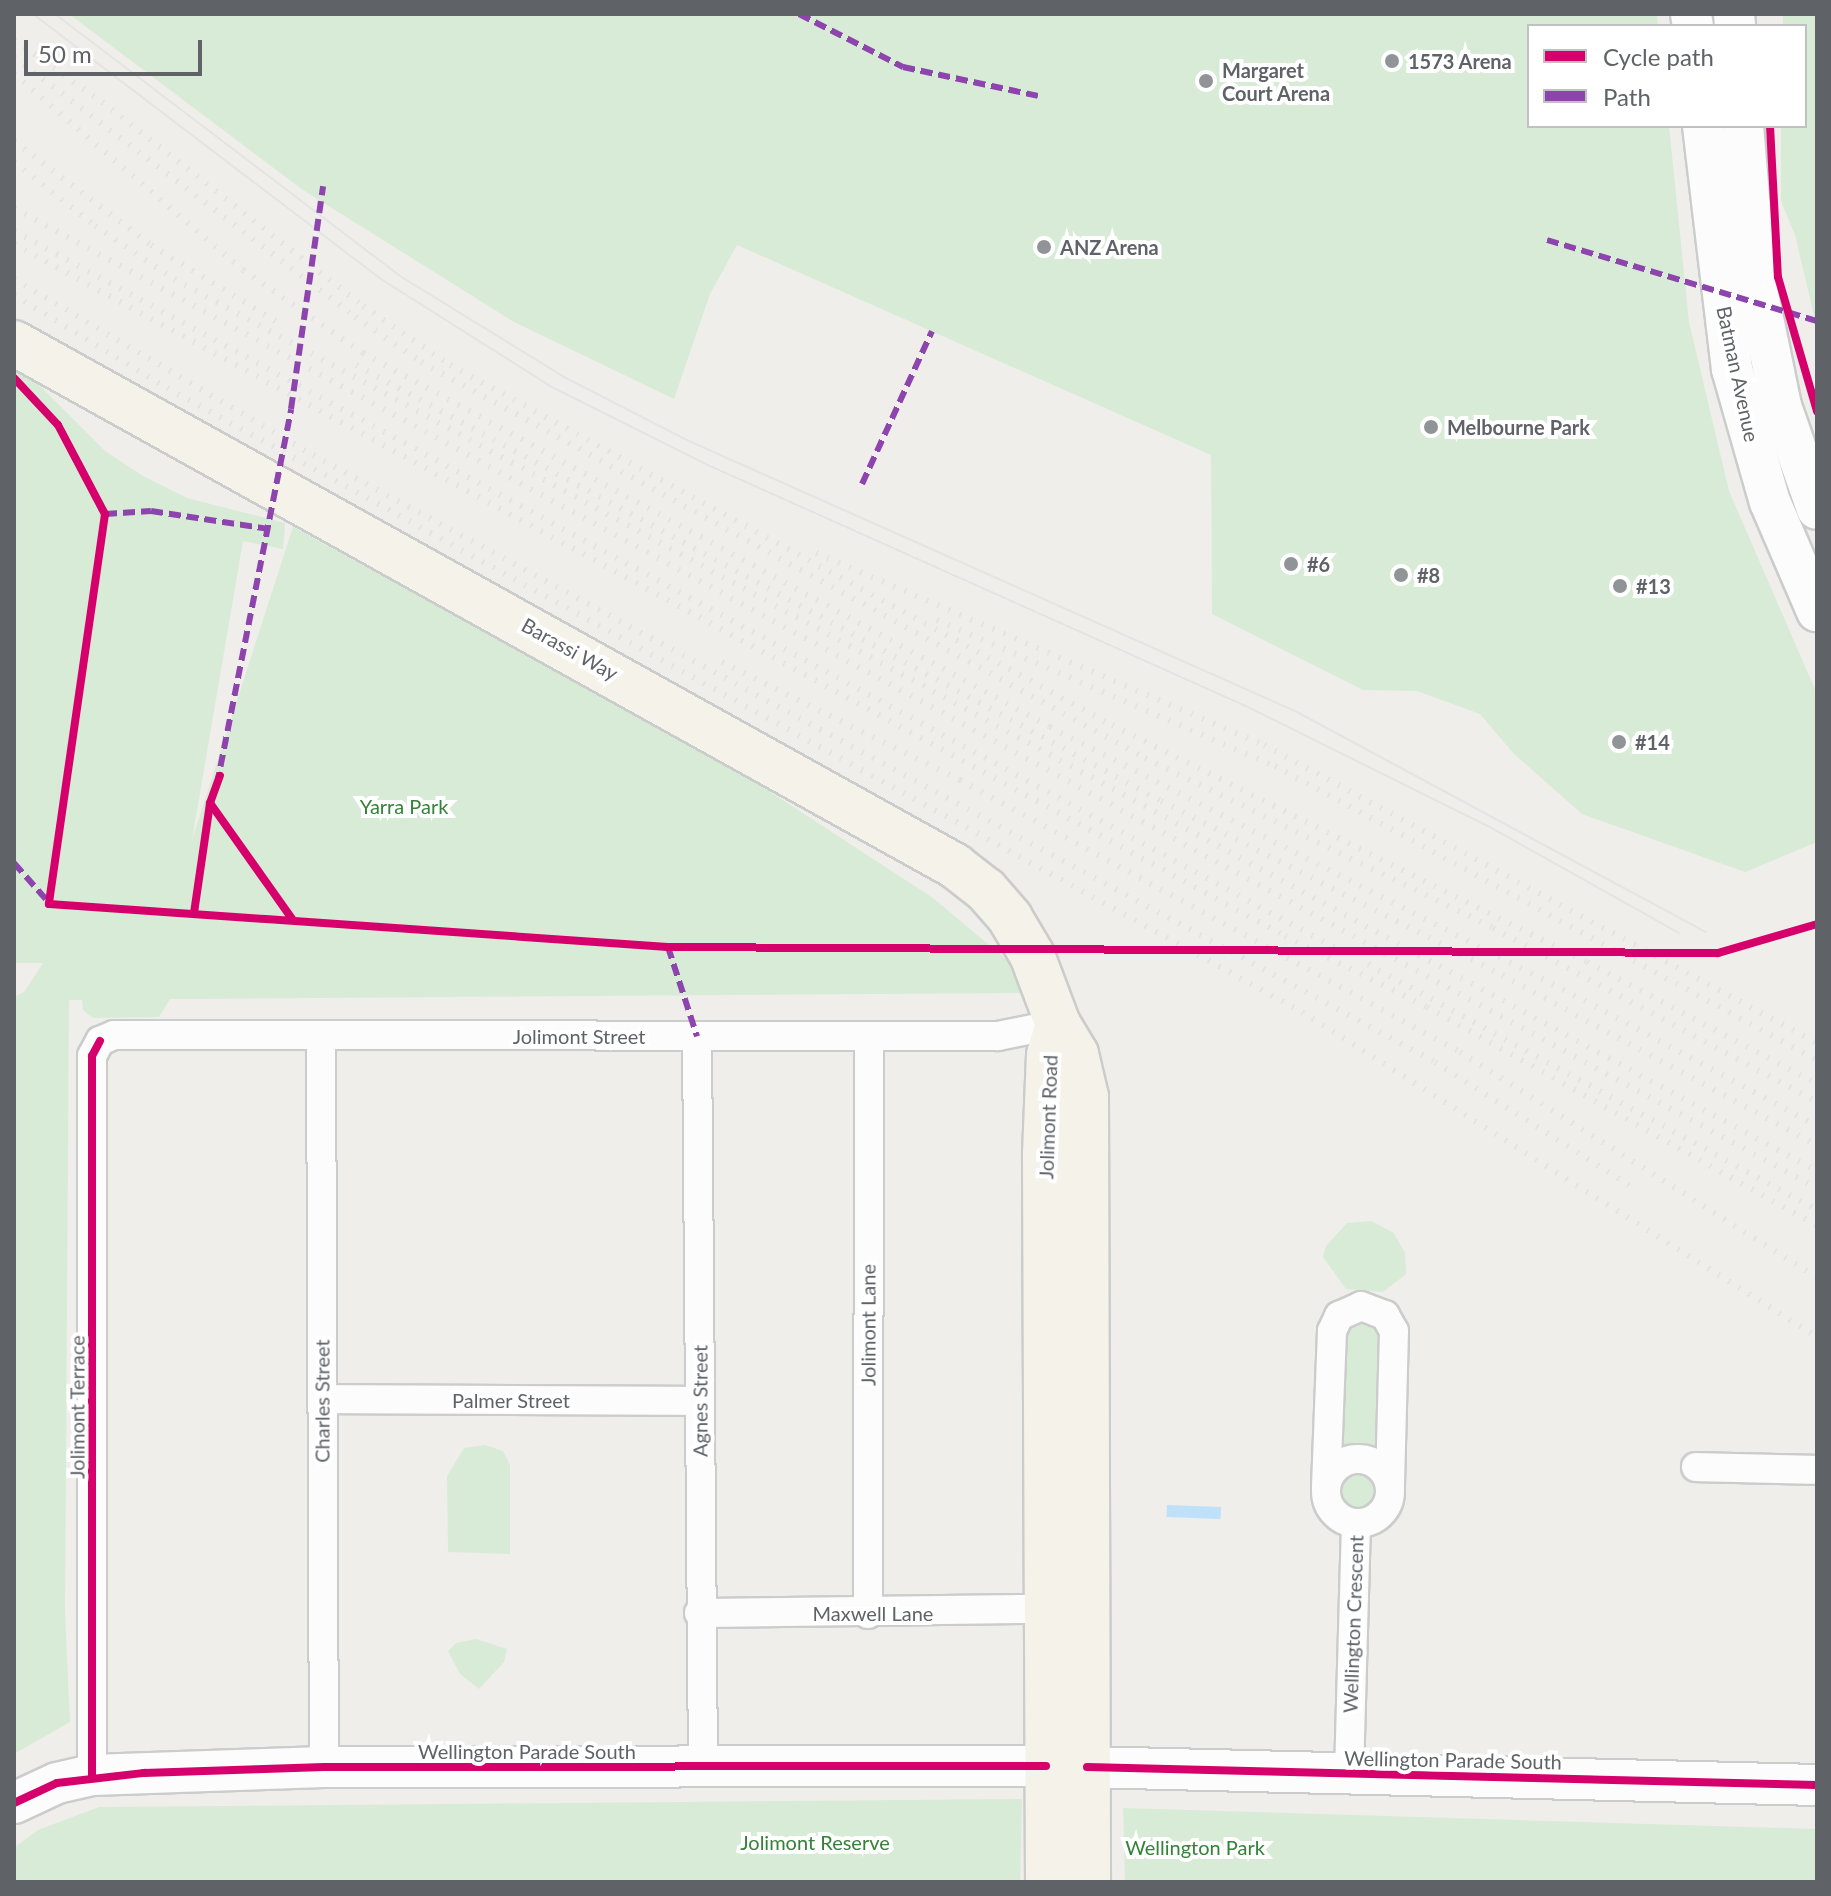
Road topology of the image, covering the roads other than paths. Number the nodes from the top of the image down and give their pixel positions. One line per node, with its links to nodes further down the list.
1 (1703, 128): 5 (street, Batman Avenue)
2 (1743, 128): 4 (street, Batman Avenue)
3 (14, 343): 6 (main road, Barassi Way)
4 (1817, 509)
5 (1817, 611)
6 (1058, 1024): 9 (street, Jolimont Street); 11 (main road, Jolimont Road)
7 (321, 1035): 8 (street, Jolimont Street); 10 (street, Jolimont Street); 12 (street, Charles Street)
8 (697, 1036): 9 (street, Jolimont Street); 13 (street, Agnes Street)
9 (869, 1036): 21 (street, Jolimont Lane)
10 (100, 1041): 26 (street, Jolimont Terrace)
11 (1066, 1250): 19 (main road, Jolimont Road); 24 (main road, Jolimont Road)
12 (322, 1399): 13 (street, Palmer Street); 23 (street, Charles Street)
13 (700, 1401): 20 (street, Agnes Street)
14 (1696, 1467): 15 (street)
15 (1817, 1470)
16 (1326, 1487): 17 (street); 17 (street); 18 (street)
17 (1390, 1487): 18 (street)
18 (1356, 1523): 25 (street, Wellington Crescent)
19 (1046, 1609): 21 (street, Maxwell Lane); 24 (main road, Jolimont Road)
20 (699, 1613): 21 (street, Maxwell Lane); 22 (street, Agnes Street)
21 (868, 1614)
22 (703, 1766): 23 (street, Wellington Parade South); 24 (street, Wellington Parade South)
23 (324, 1767): 26 (street, Wellington Parade South)
24 (1067, 1767): 25 (street, Wellington Parade South); 29 (main road, Jolimont Road); 30 (main road, Jolimont Road)
25 (1349, 1774): 27 (street, Wellington Parade South)
26 (92, 1775): 28 (street, Wellington Parade South)
27 (1817, 1785)
28 (14, 1803)
29 (1048, 1882)
30 (1088, 1882)

